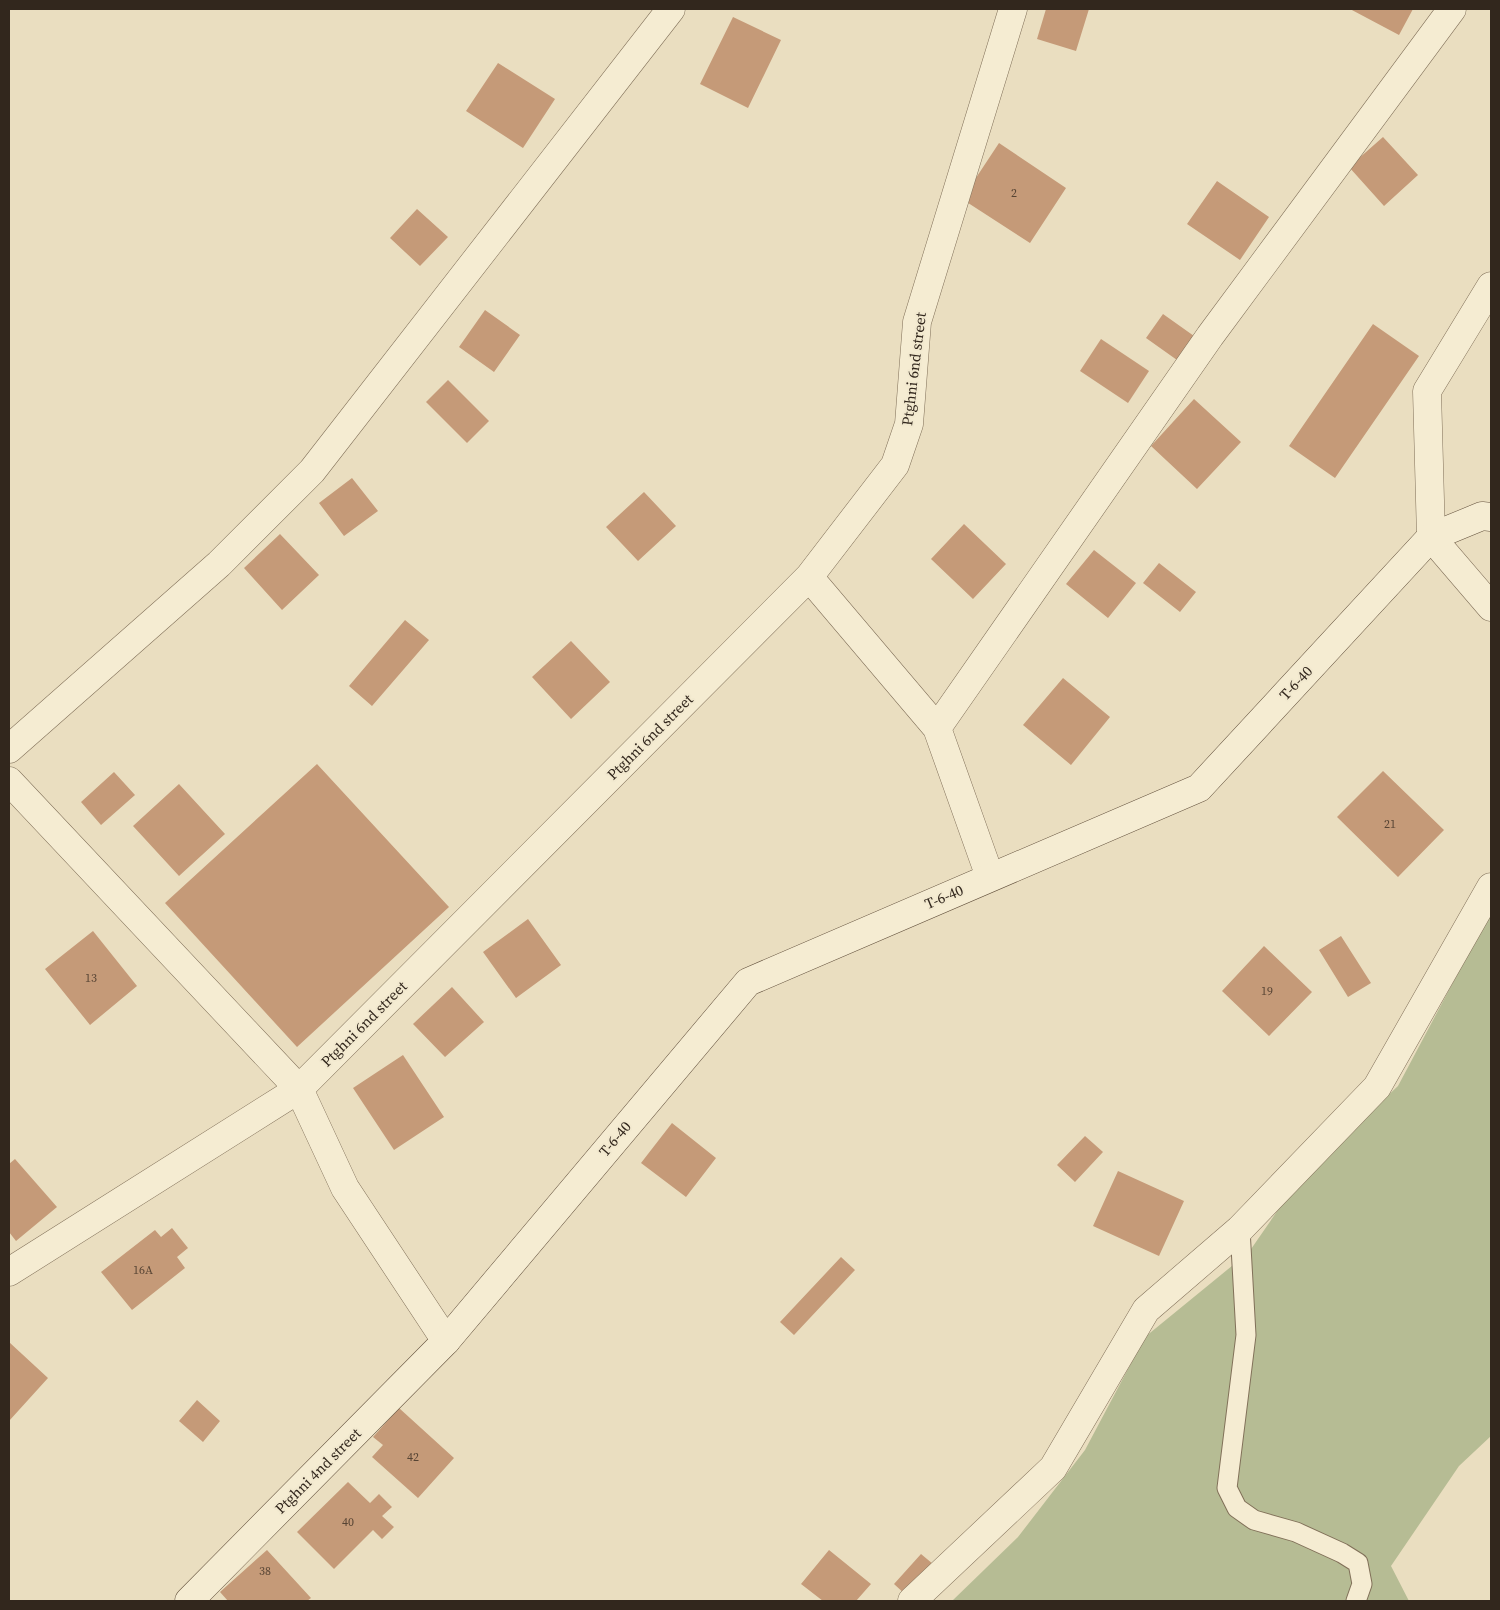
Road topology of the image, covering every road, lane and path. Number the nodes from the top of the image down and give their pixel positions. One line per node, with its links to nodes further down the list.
1 (671, 9): 10 (street)
2 (1013, 9): 7 (street, Ptghni 6nd street)
3 (1452, 9): 9 (street)
4 (1491, 286): 6 (street)
5 (1491, 517): 6 (street, T-6-40)
6 (1431, 537): 8 (street); 12 (street, T-6-40)
7 (810, 577): 9 (street); 14 (street, Ptghni 6nd street)
8 (1491, 607)
9 (937, 728): 12 (street)
10 (9, 749)
11 (9, 781): 14 (street)
12 (990, 877): 17 (street, T-6-40)
13 (1491, 886): 15 (street)
14 (299, 1089): 16 (street, Ptghni 6nd street); 17 (street)
15 (1240, 1229): 19 (street); 20 (lane)
16 (9, 1272)
17 (446, 1341): 18 (street, Ptghni 4nd street)
18 (189, 1601)
19 (912, 1601)
20 (1356, 1601)

